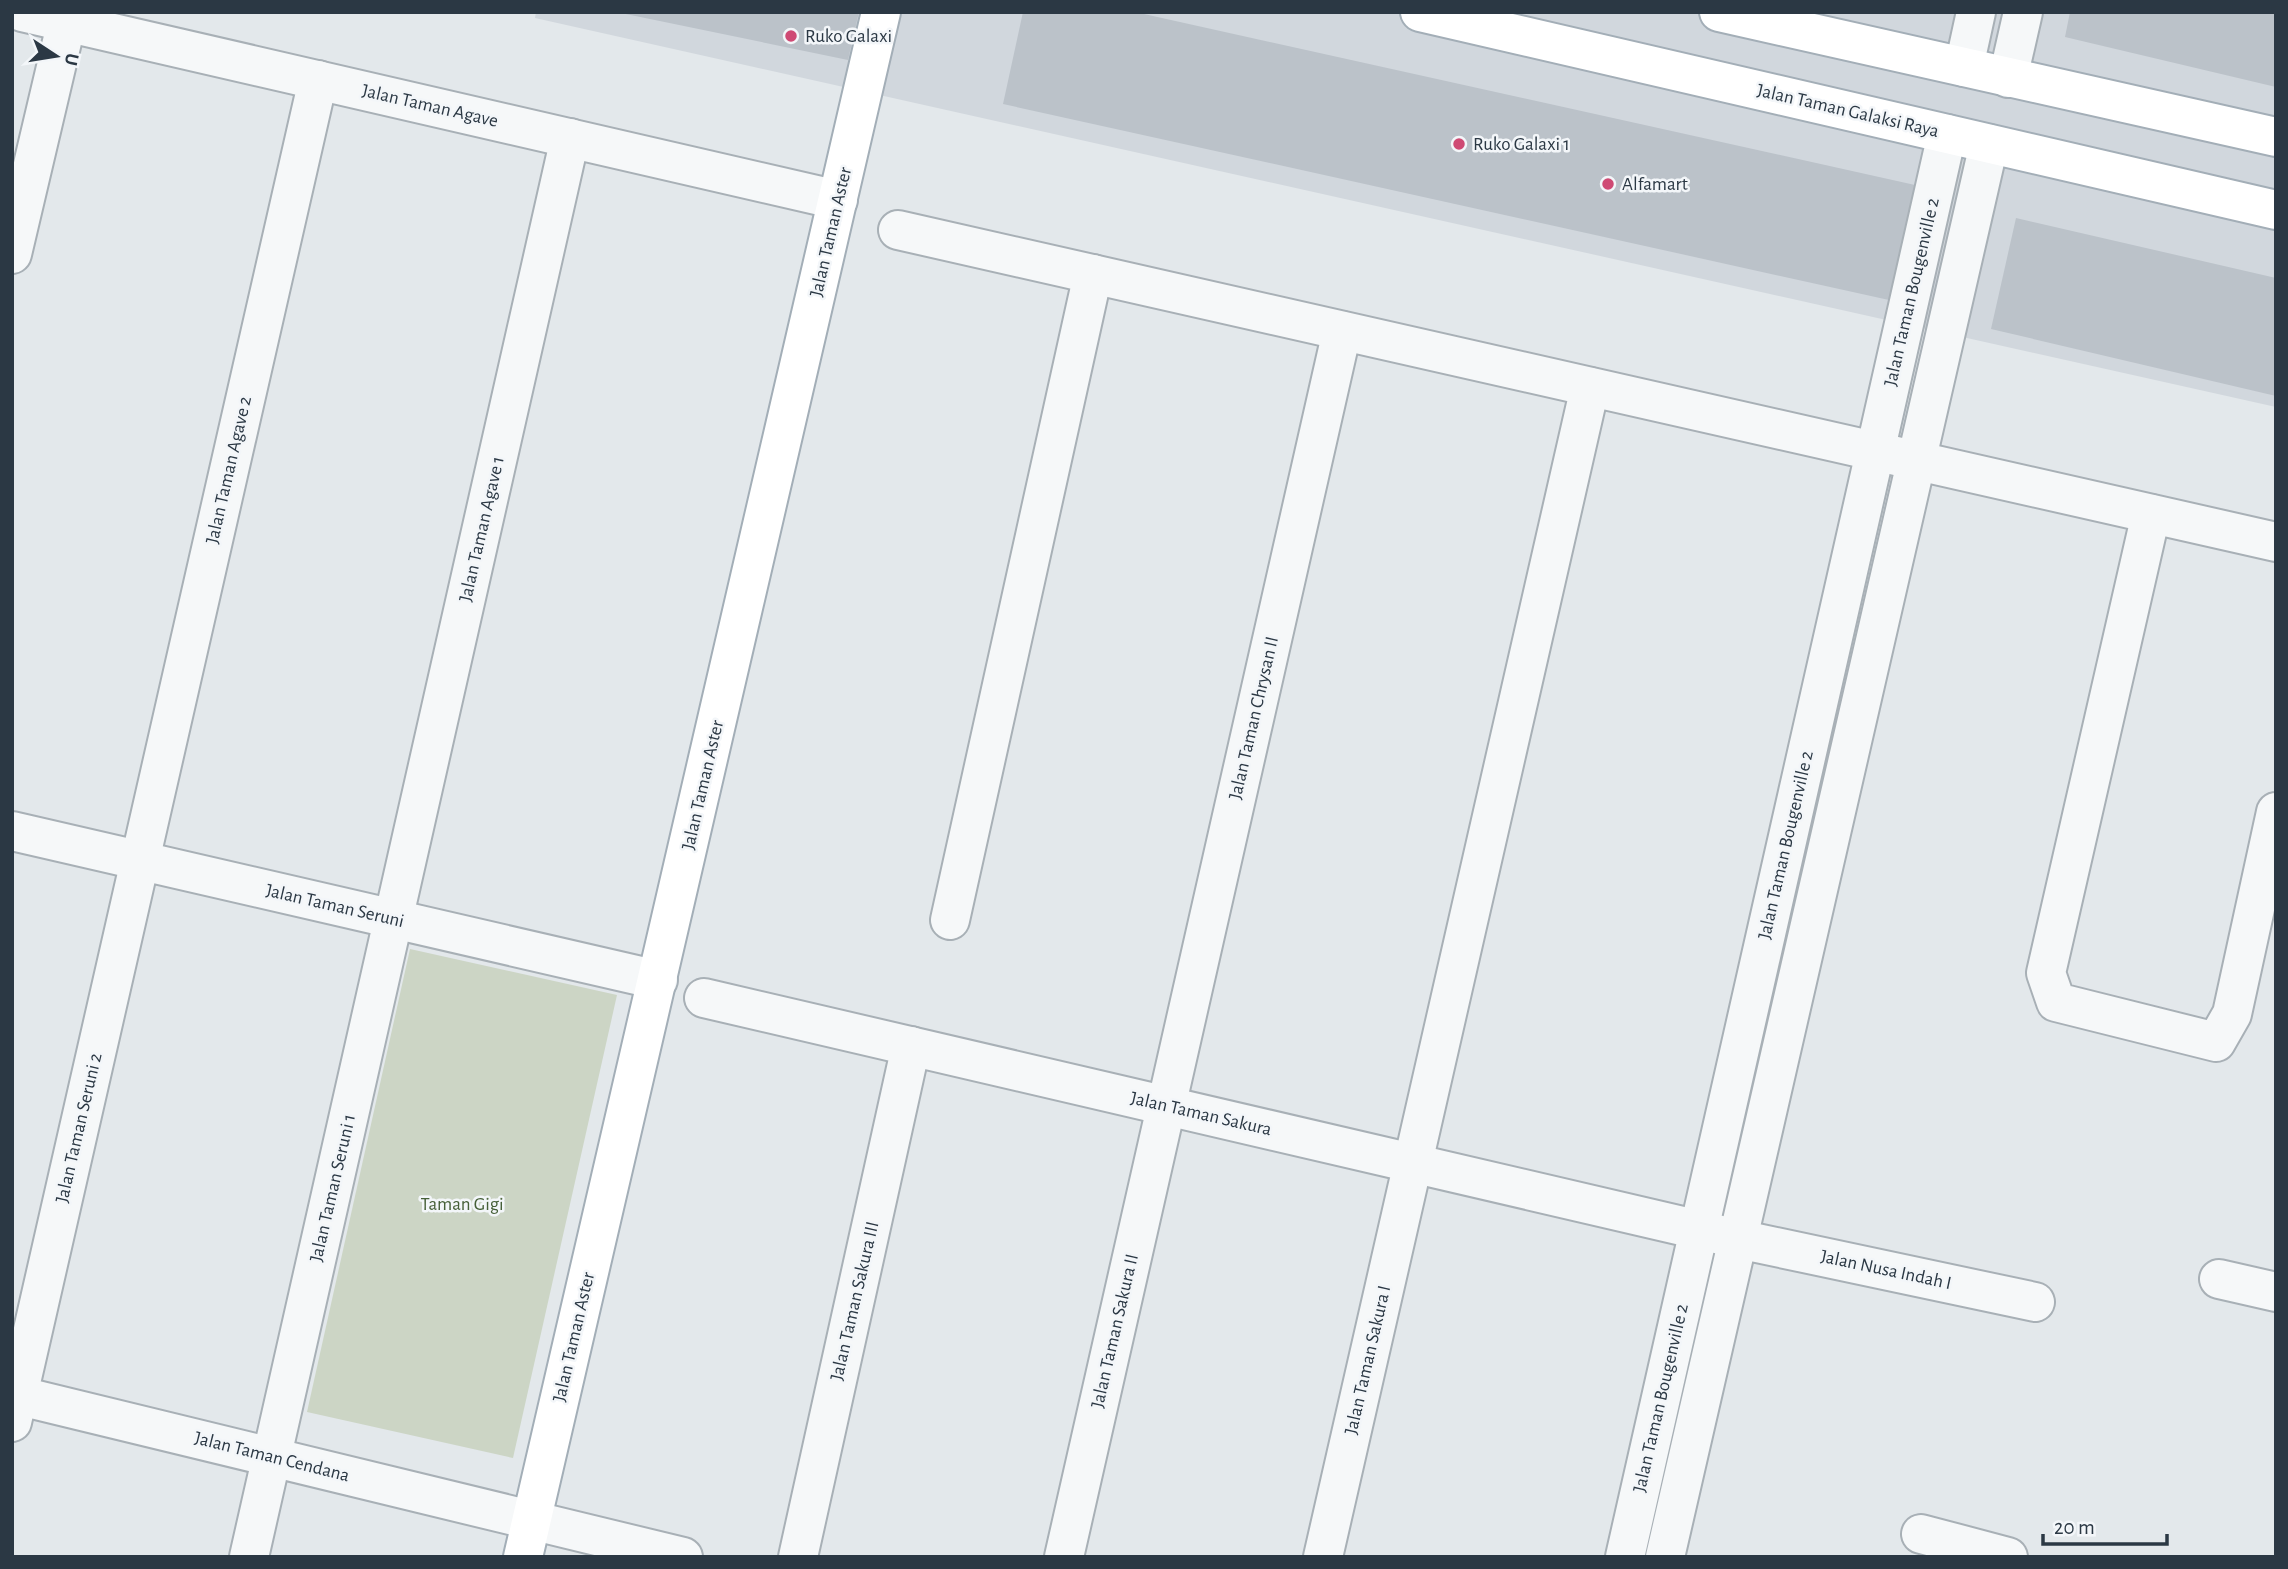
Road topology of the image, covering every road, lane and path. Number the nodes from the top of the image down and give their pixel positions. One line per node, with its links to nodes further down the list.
1 (22, 12): 7 (street, Jalan Taman Agave)
2 (881, 12): 15 (main road, Jalan Taman Aster)
3 (1719, 12): 8 (main road)
4 (1976, 12): 8 (street)
5 (2023, 12): 9 (street)
6 (1424, 13): 11 (main road, Jalan Taman Galaksi Raya)
7 (67, 17): 10 (street, Jalan Taman Agave); 18 (street)
8 (1964, 67): 9 (main road)
9 (2008, 78): 12 (main road)
10 (318, 80): 13 (street, Jalan Taman Agave); 28 (street, Jalan Taman Agave 2)
11 (1947, 134): 14 (main road, Jalan Taman Galaksi Raya); 22 (street, Jalan Taman Bougenville 2)
12 (2276, 137)
13 (570, 138): 15 (street, Jalan Taman Agave); 29 (street, Jalan Taman Agave 1)
14 (1989, 144): 16 (main road, Jalan Taman Galaksi Raya); 23 (street, Jalan Taman Bougenville 2)
15 (838, 200): 31 (main road, Jalan Taman Aster)
16 (2276, 210)
17 (898, 230): 19 (street)
18 (12, 254)
19 (1093, 274): 20 (street); 30 (street)
20 (1342, 331): 21 (street); 34 (street, Jalan Taman Chrysan II)
21 (1590, 387): 22 (street); 35 (street, Jalan Taman Sakura I)
22 (1876, 452): 23 (street); 36 (street, Jalan Taman Bougenville 2)
23 (1916, 462): 24 (street); 37 (street, Jalan Taman Bougenville 2)
24 (2151, 514): 25 (street); 26 (street)
25 (2276, 542)
26 (2276, 812)
27 (12, 831): 28 (street, Jalan Taman Seruni)
28 (140, 860): 29 (street, Jalan Taman Seruni); 41 (street, Jalan Taman Seruni 2)
29 (393, 919): 31 (street, Jalan Taman Seruni); 42 (street, Jalan Taman Seruni 1)
30 (950, 920)
31 (658, 980): 44 (main road, Jalan Taman Aster)
32 (704, 998): 33 (street, Jalan Taman Sakura)
33 (911, 1046): 34 (street, Jalan Taman Sakura); 47 (street, Jalan Taman Sakura III)
34 (1167, 1105): 35 (street, Jalan Taman Sakura); 48 (street, Jalan Taman Sakura II)
35 (1413, 1163): 36 (street, Jalan Taman Sakura); 49 (street, Jalan Taman Sakura I)
36 (1699, 1229): 37 (street, Jalan Nusa Indah I); 50 (street, Jalan Taman Bougenville 2)
37 (1738, 1239): 40 (street, Jalan Nusa Indah I); 51 (street, Jalan Taman Bougenville 2)
38 (2219, 1279): 39 (street)
39 (2276, 1292)
40 (2035, 1302)
41 (14, 1404): 42 (street, Jalan Taman Cendana)
42 (272, 1457): 44 (street, Jalan Taman Cendana); 45 (street, Jalan Taman Seruni 1)
43 (1921, 1534): 52 (street)
44 (527, 1539): 46 (street, Jalan Taman Cendana)
45 (249, 1557)
46 (683, 1557)
47 (798, 1557)
48 (1064, 1557)
49 (1324, 1557)
50 (1625, 1557)
51 (1665, 1557)
52 (2008, 1557)

